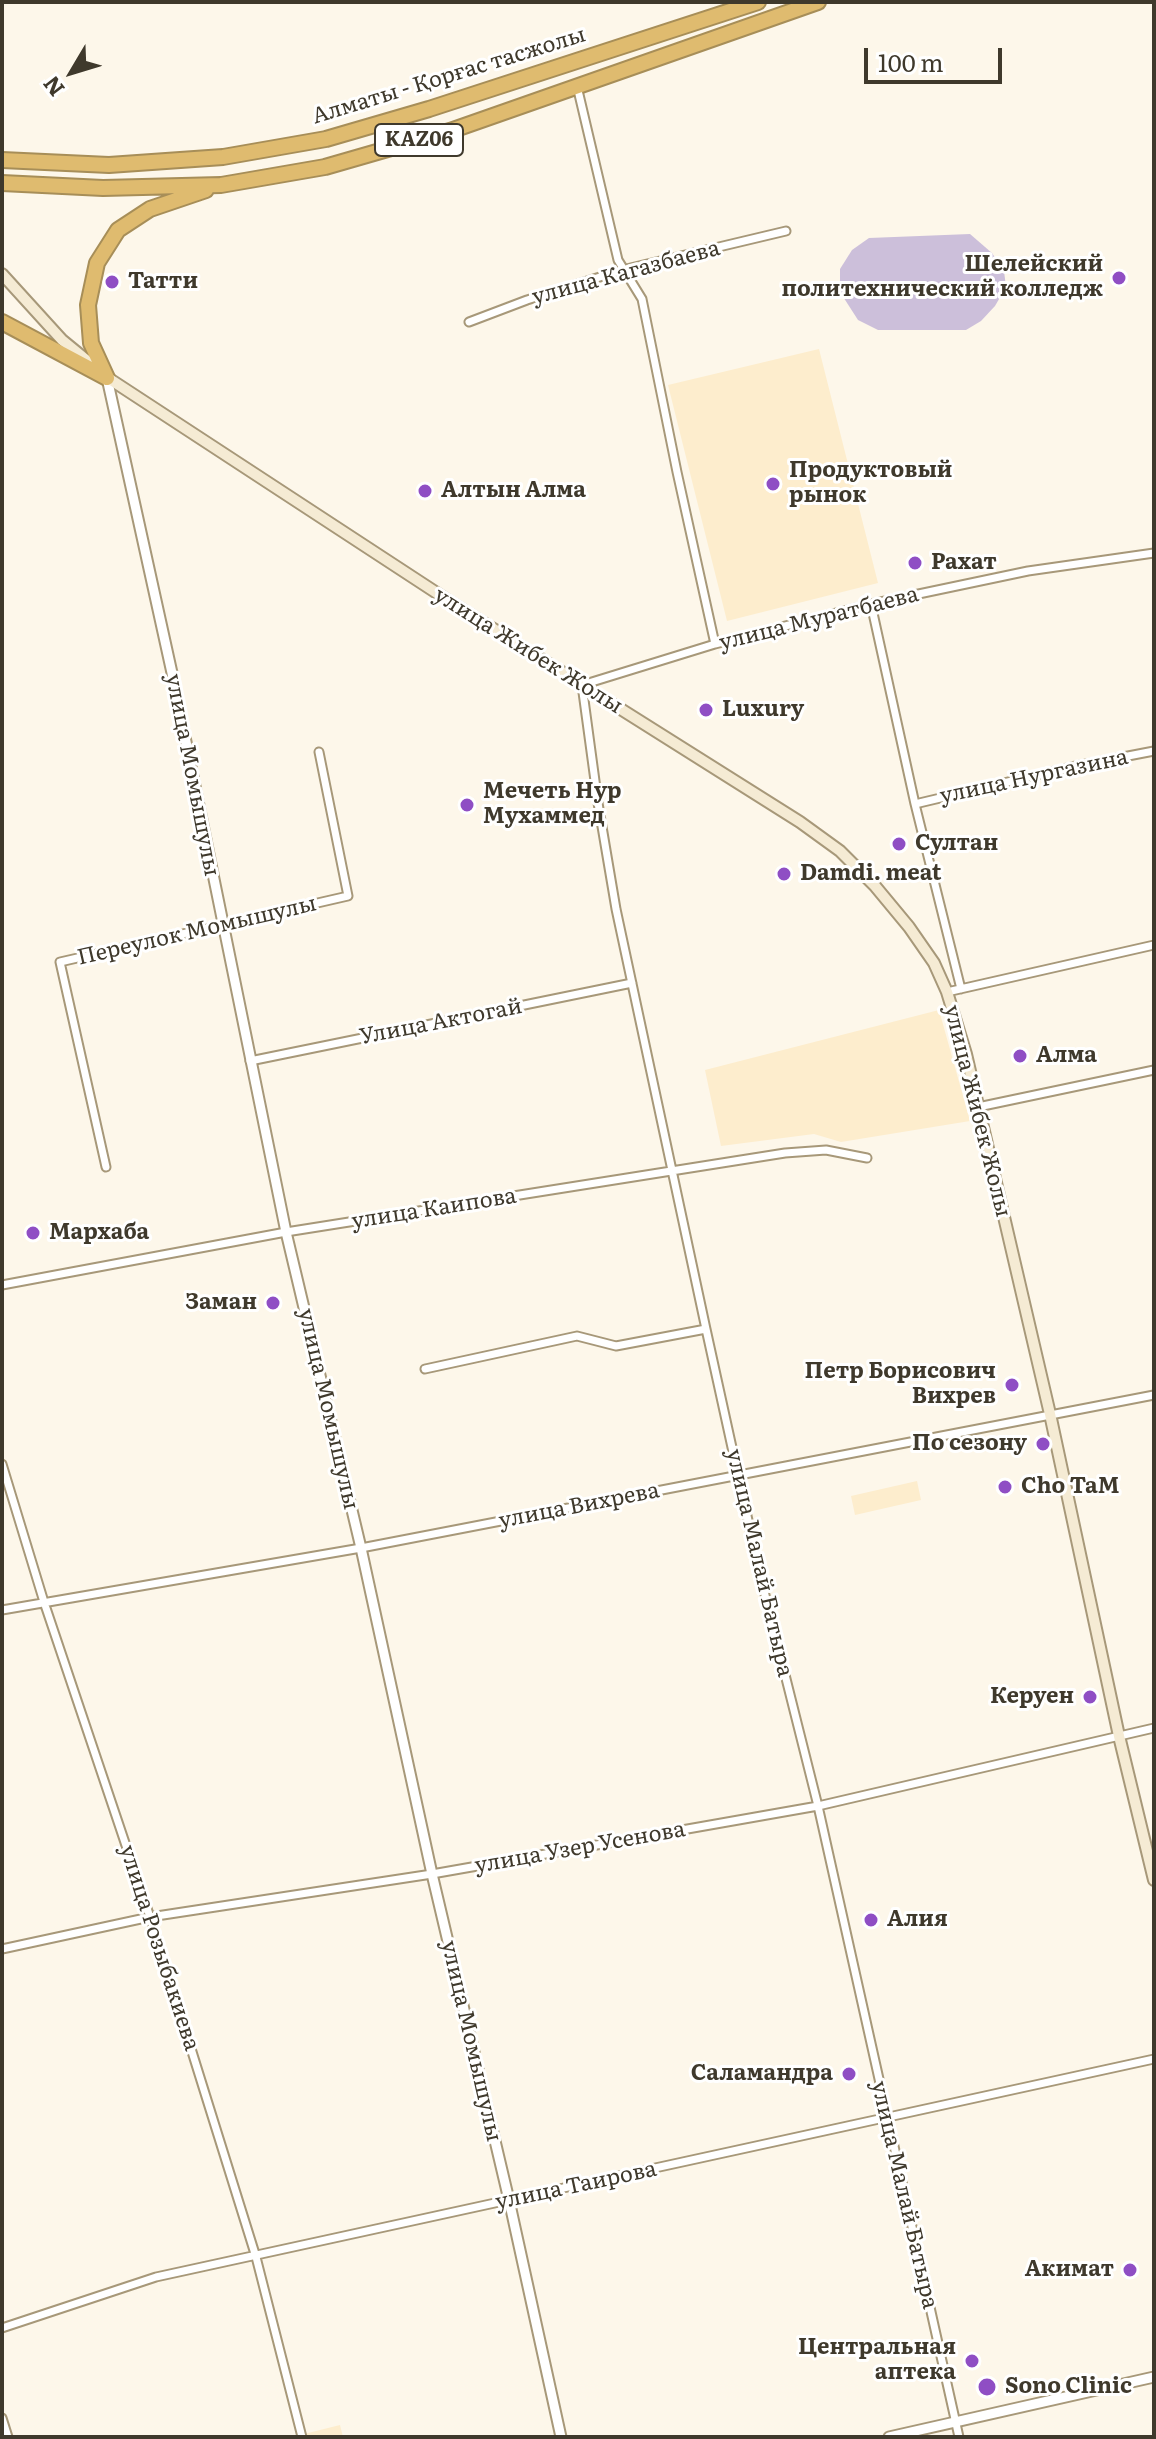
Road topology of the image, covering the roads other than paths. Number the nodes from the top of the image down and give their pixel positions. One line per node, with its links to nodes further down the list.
1 (758, 2): 4 (highway, Алматы - Қорғас тасжолы / KAZ06)
2 (818, 2): 3 (highway, Алматы - Қорғас тасжолы / KAZ06)
3 (577, 85): 6 (highway, Алматы - Қорғас тасжолы / KAZ06); 8 (street)
4 (2, 160)
5 (2, 183): 6 (highway, Алматы - Қорғас тасжолы / KAZ06)
6 (221, 185): 12 (highway)
7 (786, 231): 8 (street, улица Кагазбаева)
8 (622, 270): 11 (street, улица Кагазбаева); 15 (street)
9 (2, 274): 12 (main road, улица Жибек Жолы)
10 (2, 322): 12 (highway)
11 (469, 322)
12 (107, 378): 16 (main road, улица Жибек Жолы); 20 (street, улица Момышулы)
13 (1154, 553): 14 (street, улица Муратбаева)
14 (871, 604): 15 (street, улица Муратбаева); 19 (street)
15 (715, 644): 16 (street, улица Муратбаева)
16 (582, 685): 22 (street, улица Малай Батыра); 24 (main road, улица Жибек Жолы)
17 (1154, 751): 19 (street, улица Нургазина)
18 (319, 752): 20 (street, Переулок Момышулы)
19 (915, 804): 23 (street)
20 (222, 924): 25 (street, улица Момышулы); 29 (street, Переулок Момышулы)
21 (1154, 945): 23 (street)
22 (632, 983): 25 (street, Улица Актогай); 30 (street, улица Малай Батыра)
23 (961, 989): 24 (street)
24 (947, 992): 27 (main road, улица Жибек Жолы)
25 (250, 1061): 31 (street, улица Момышулы)
26 (1154, 1070): 27 (street)
27 (978, 1107): 36 (main road, улица Жибек Жолы)
28 (867, 1158): 30 (street, улица Каипова)
29 (106, 1167)
30 (674, 1171): 31 (street, улица Каипова); 33 (street, улица Малай Батыра)
31 (286, 1232): 32 (street, улица Каипова); 39 (street, улица Момышулы)
32 (2, 1285)
33 (706, 1329): 34 (street); 38 (street, улица Малай Батыра)
34 (425, 1369)
35 (1154, 1395): 36 (street, улица Вихрева)
36 (1050, 1414): 38 (street, улица Вихрева); 43 (main road, улица Жибек Жолы)
37 (2, 1464): 40 (street, улица Розыбакиева)
38 (738, 1475): 39 (street, улица Вихрева); 44 (street, улица Малай Батыра)
39 (361, 1548): 40 (street, улица Вихрева); 45 (street, улица Момышулы)
40 (44, 1602): 41 (street, улица Вихрева); 47 (street, улица Розыбакиева)
41 (2, 1610)
42 (1154, 1728): 43 (street, улица Узер Усенова)
43 (1119, 1736): 44 (street, улица Узер Усенова); 46 (main road, улица Жибек Жолы)
44 (818, 1806): 45 (street, улица Узер Усенова); 50 (street, улица Малай Батыра)
45 (432, 1874): 47 (street, улица Узер Усенова); 51 (street, улица Момышулы)
46 (1154, 1880)
47 (150, 1917): 48 (street, улица Узер Усенова); 52 (street, улица Розыбакиева)
48 (2, 1949)
49 (1154, 2059): 50 (street, улица Таирова)
50 (887, 2118): 51 (street, улица Таирова); 56 (street, улица Малай Батыра)
51 (509, 2200): 52 (street, улица Таирова); 59 (street, улица Момышулы)
52 (256, 2257): 53 (street, улица Таирова); 58 (street, улица Розыбакиева)
53 (2, 2328)
54 (1154, 2377): 56 (street)
55 (2, 2418): 57 (street)
56 (955, 2422): 60 (street); 61 (street, улица Малай Батыра)
57 (8, 2437)
58 (302, 2437)
59 (561, 2437)
60 (889, 2437)
61 (959, 2437)

